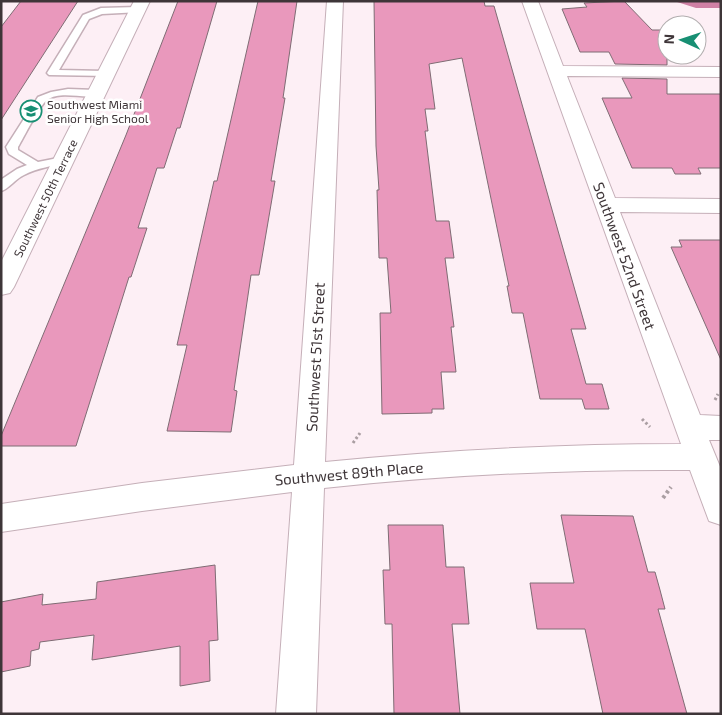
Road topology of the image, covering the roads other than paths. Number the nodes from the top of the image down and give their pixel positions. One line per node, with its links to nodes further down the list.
1 (335, 1): 17 (street, Southwest 51st Street)
2 (530, 1): 4 (street, Southwest 52nd Street)
3 (140, 5): 6 (street, Southwest 50th Terrace); 6 (lane)
4 (555, 71): 5 (street); 11 (street, Southwest 52nd Street)
5 (721, 72)
6 (105, 74): 7 (street, Southwest 50th Terrace)
7 (96, 93): 8 (street, Southwest 50th Terrace); 9 (lane)
8 (63, 160): 9 (lane); 13 (street, Southwest 50th Terrace)
9 (36, 166): 10 (lane)
10 (3, 183)
11 (606, 205): 12 (street); 14 (street, Southwest 52nd Street)
12 (721, 206)
13 (1, 287)
14 (689, 427): 15 (street); 16 (street, Southwest 52nd Street)
15 (721, 428)
16 (700, 457): 17 (street, Southwest 89th Place); 18 (street, Southwest 52nd Street)
17 (307, 477): 19 (street, Southwest 89th Place); 20 (street, Southwest 51st Street)
18 (721, 511)
19 (1, 518)
20 (296, 714)

